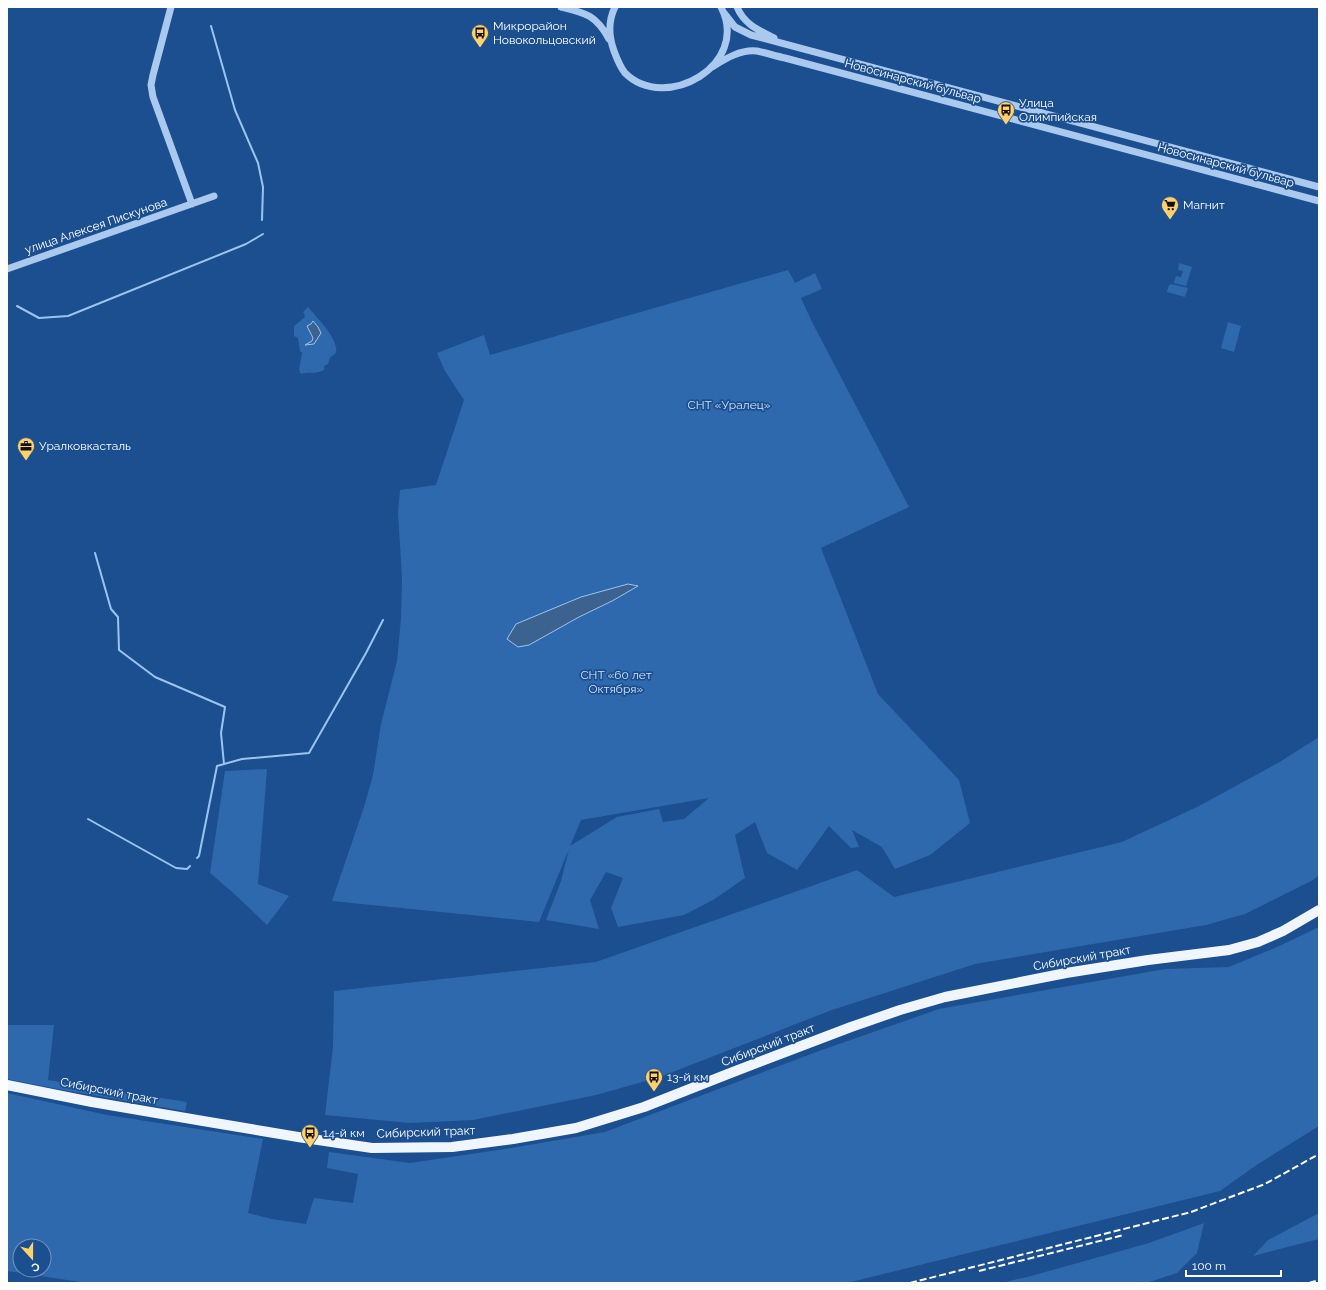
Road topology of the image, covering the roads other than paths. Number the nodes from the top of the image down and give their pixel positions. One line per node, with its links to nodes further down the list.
1 (171, 7): 12 (street)
2 (561, 7): 6 (street)
3 (615, 7): 6 (street)
4 (737, 7): 7 (street)
5 (723, 10): 7 (street, Новосинарский бульвар); 8 (street)
6 (611, 42): 8 (street)
7 (782, 44): 9 (street, Новосинарский бульвар)
8 (712, 67): 11 (street, Новосинарский бульвар)
9 (1319, 187)
10 (214, 196): 12 (street, улица Алексея Пискунова)
11 (1319, 201)
12 (192, 204): 13 (street, улица Алексея Пискунова)
13 (7, 269)
14 (1319, 910): 15 (main road, Сибирский тракт)
15 (7, 1085)

